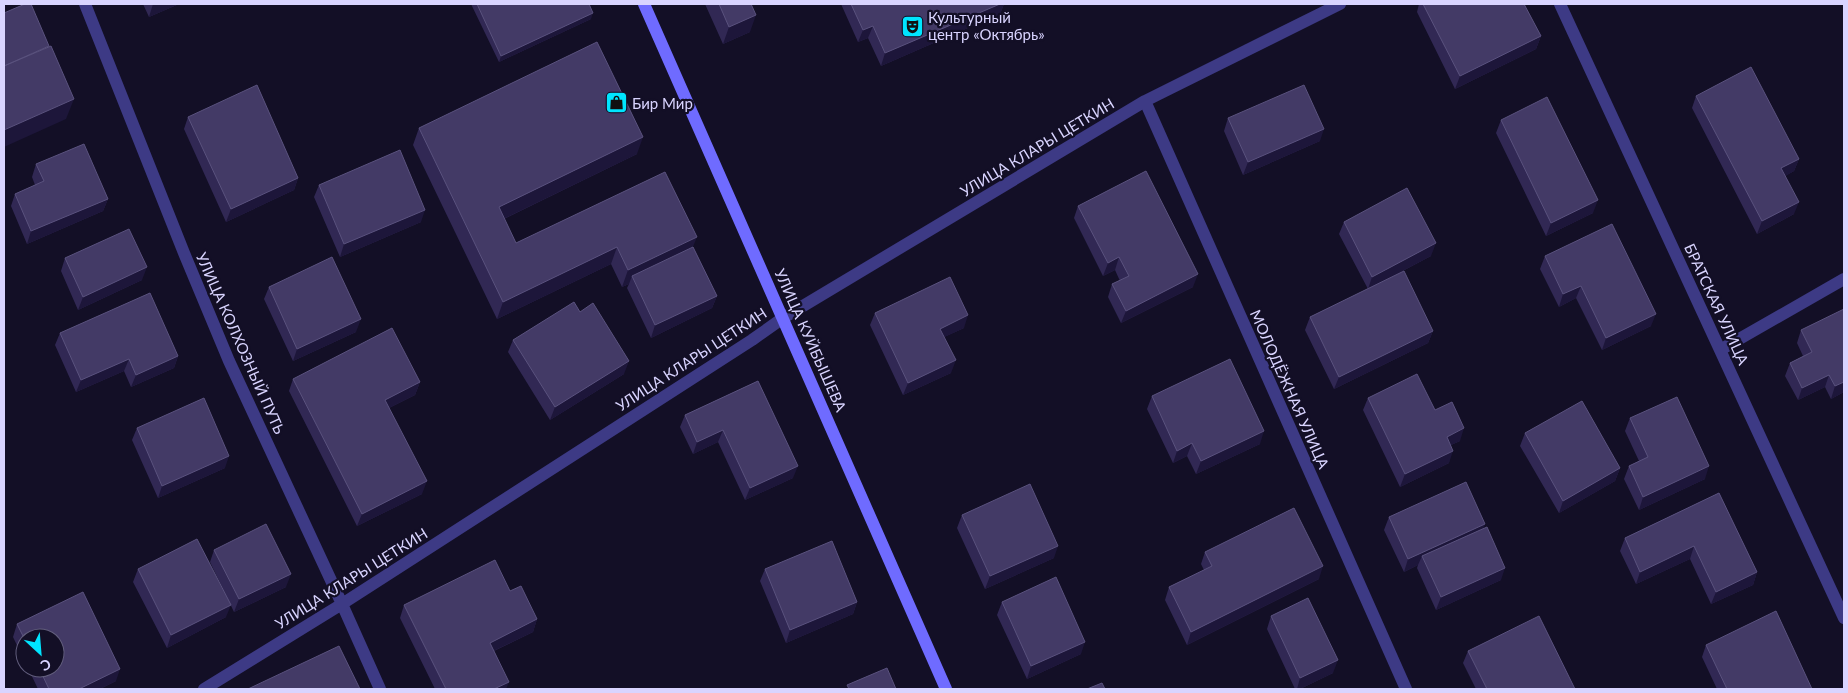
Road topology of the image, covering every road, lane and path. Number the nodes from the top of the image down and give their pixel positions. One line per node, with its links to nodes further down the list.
1 (85, 4): 9 (street, УЛИЦА КОЛХОЗНЫЙ ПУТЬ)
2 (644, 4): 7 (main road, УЛИЦА КУЙБЫШЕВА)
3 (1340, 4): 5 (street, УЛИЦА КЛАРЫ ЦЕТКИН)
4 (1560, 4): 8 (street, БРАТСКАЯ УЛИЦА)
5 (1145, 101): 7 (street, УЛИЦА КЛАРЫ ЦЕТКИН); 14 (street, МОЛОДЁЖНАЯ УЛИЦА)
6 (1844, 279): 8 (street)
7 (783, 318): 9 (street, УЛИЦА КЛАРЫ ЦЕТКИН); 13 (main road, УЛИЦА КУЙБЫШЕВА)
8 (1720, 350): 10 (street, БРАТСКАЯ УЛИЦА)
9 (342, 604): 11 (street, УЛИЦА КЛАРЫ ЦЕТКИН); 12 (street, УЛИЦА КОЛХОЗНЫЙ ПУТЬ)
10 (1844, 618)
11 (204, 689)
12 (380, 689)
13 (946, 689)
14 (1406, 689)

